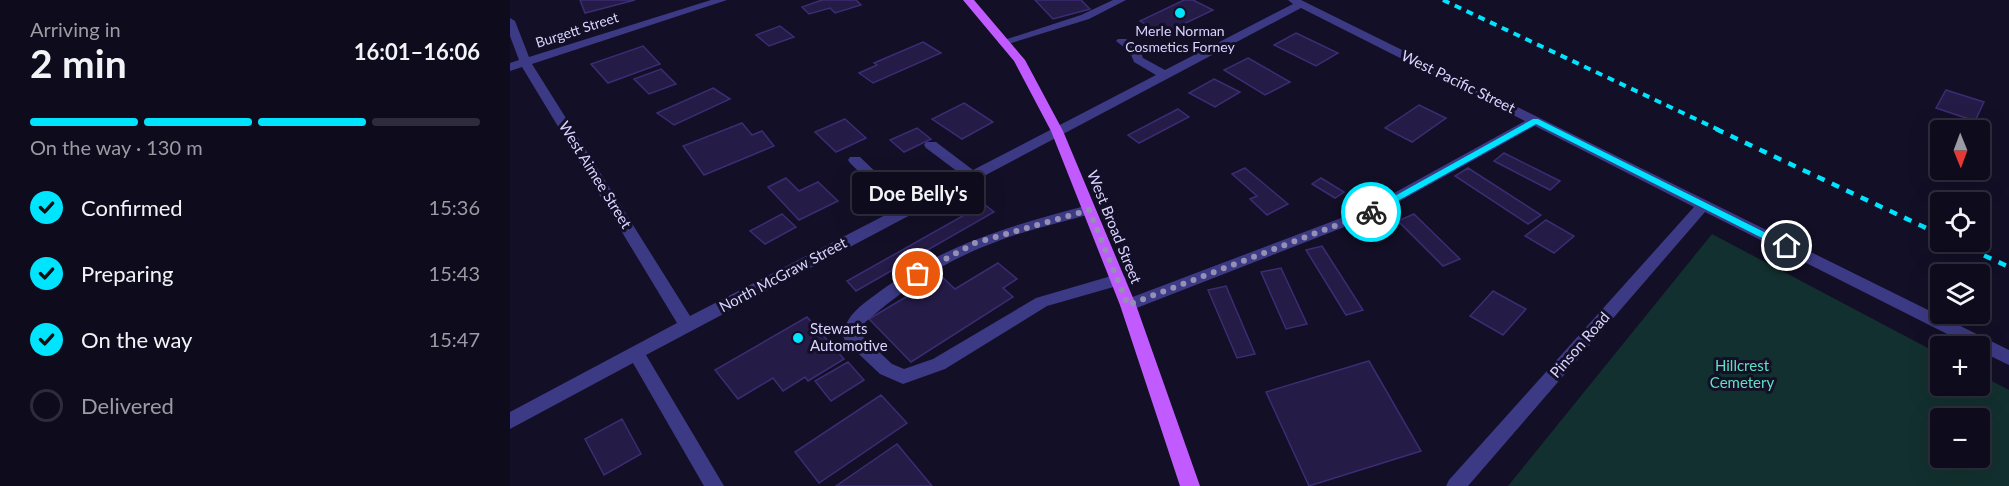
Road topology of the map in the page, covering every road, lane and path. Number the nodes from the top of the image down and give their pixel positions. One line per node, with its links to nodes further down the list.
1 (722, 0): 8 (street, Burgett Street)
2 (968, 0): 7 (main road, West Broad Street)
3 (1121, 0): 7 (street)
4 (1297, 2): 10 (street, North McGraw Street); 11 (street, West Pacific Street)
5 (510, 21): 8 (street, West Aimee Street)
6 (1122, 41): 10 (street)
7 (1004, 42): 12 (main road, West Broad Street)
8 (525, 62): 9 (street, Burgett Street); 21 (street, West Aimee Street)
9 (510, 67)
10 (1165, 75): 12 (street, North McGraw Street)
11 (1536, 121): 16 (street, West Pacific Street); 20 (street)
12 (1057, 131): 15 (street, North McGraw Street); 18 (main road, West Broad Street)
13 (931, 145): 15 (street)
14 (855, 160): 17 (street)
15 (972, 176): 17 (street, North McGraw Street)
16 (1704, 204): 23 (street, West Pacific Street); 27 (street, Pinson Road)
17 (907, 210): 21 (street, North McGraw Street)
18 (1089, 210): 19 (main road, West Broad Street); 19 (street)
19 (1118, 280): 20 (main road, West Broad Street)
20 (1128, 305): 26 (main road, West Broad Street)
21 (687, 325): 22 (street, North McGraw Street)
22 (636, 353): 24 (street, North McGraw Street); 25 (street)
23 (2009, 358)
24 (510, 421)
25 (714, 486)
26 (1190, 486)
27 (1456, 486)

